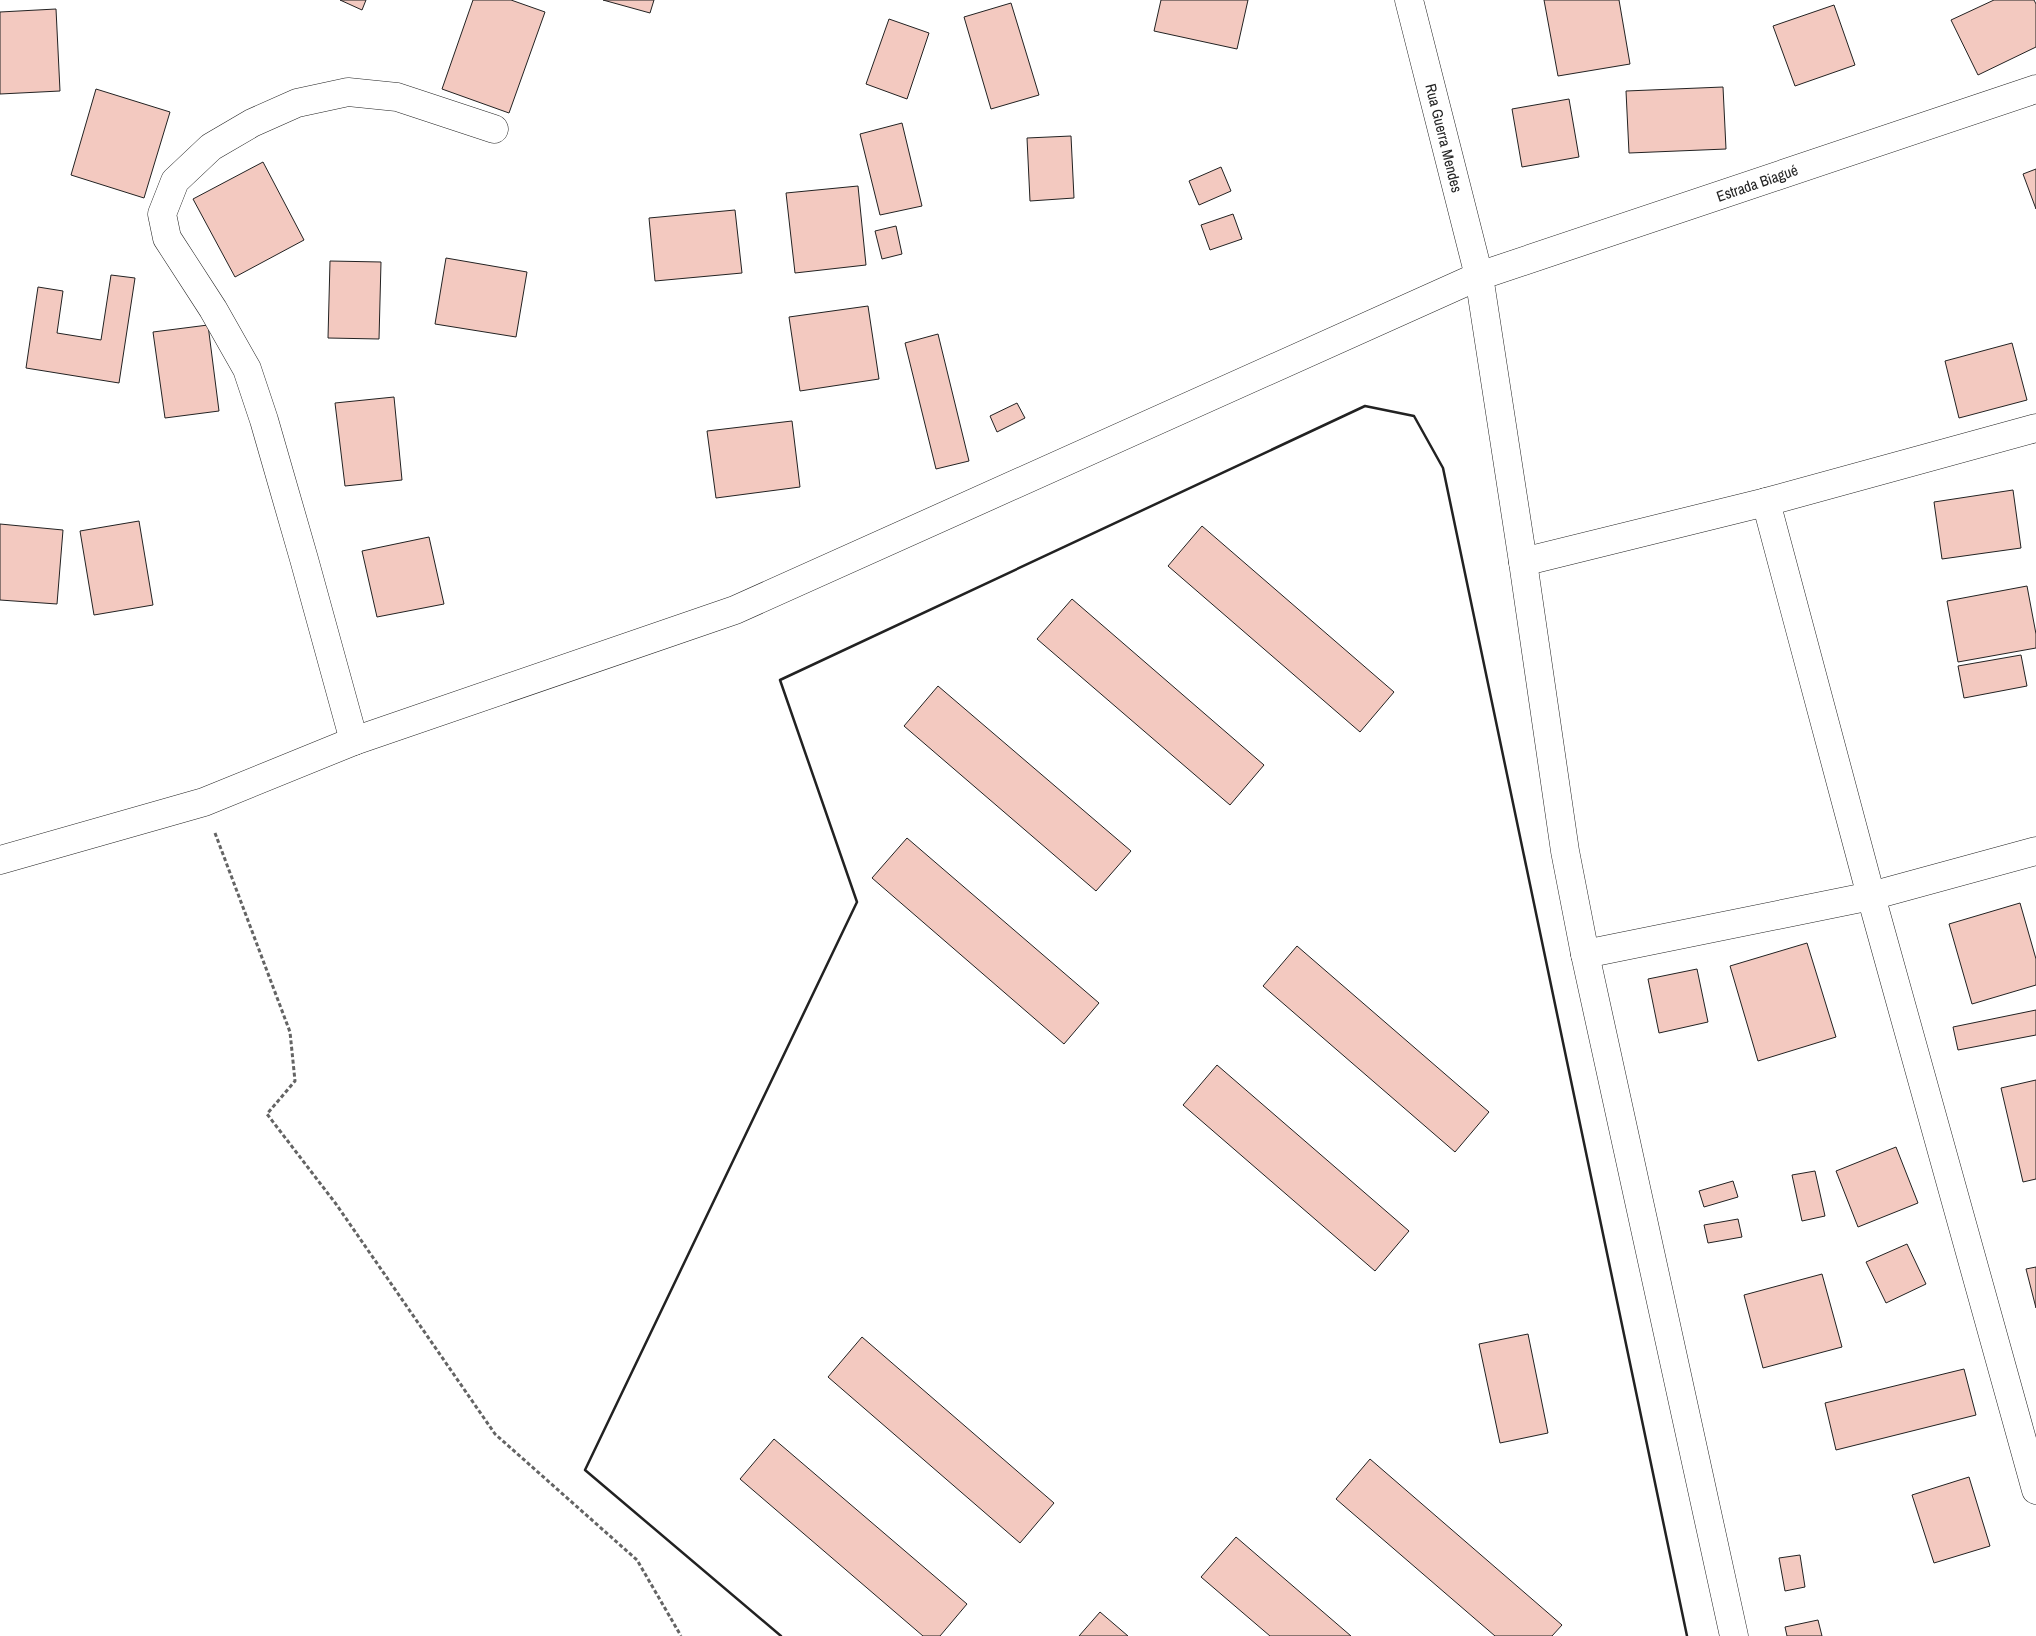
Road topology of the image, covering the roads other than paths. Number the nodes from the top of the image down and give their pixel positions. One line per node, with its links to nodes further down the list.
1 (1409, 0): 4 (street, Rua Guerra Mendes)
2 (2036, 89): 4 (street, Estrada Biagué)
3 (494, 129): 8 (street)
4 (1479, 276): 7 (street, Rua Guerra Mendes); 8 (street, Estrada Biagué)
5 (2036, 428): 6 (street)
6 (1766, 502): 7 (street); 11 (street)
7 (1523, 562): 12 (street, Rua Guerra Mendes)
8 (354, 741): 10 (street, Estrada Biagué)
9 (2036, 851): 11 (street)
10 (0, 860)
11 (1871, 896): 12 (street); 13 (street)
12 (1585, 954): 14 (street, Rua Guerra Mendes)
13 (2036, 1490)
14 (1734, 1636)

